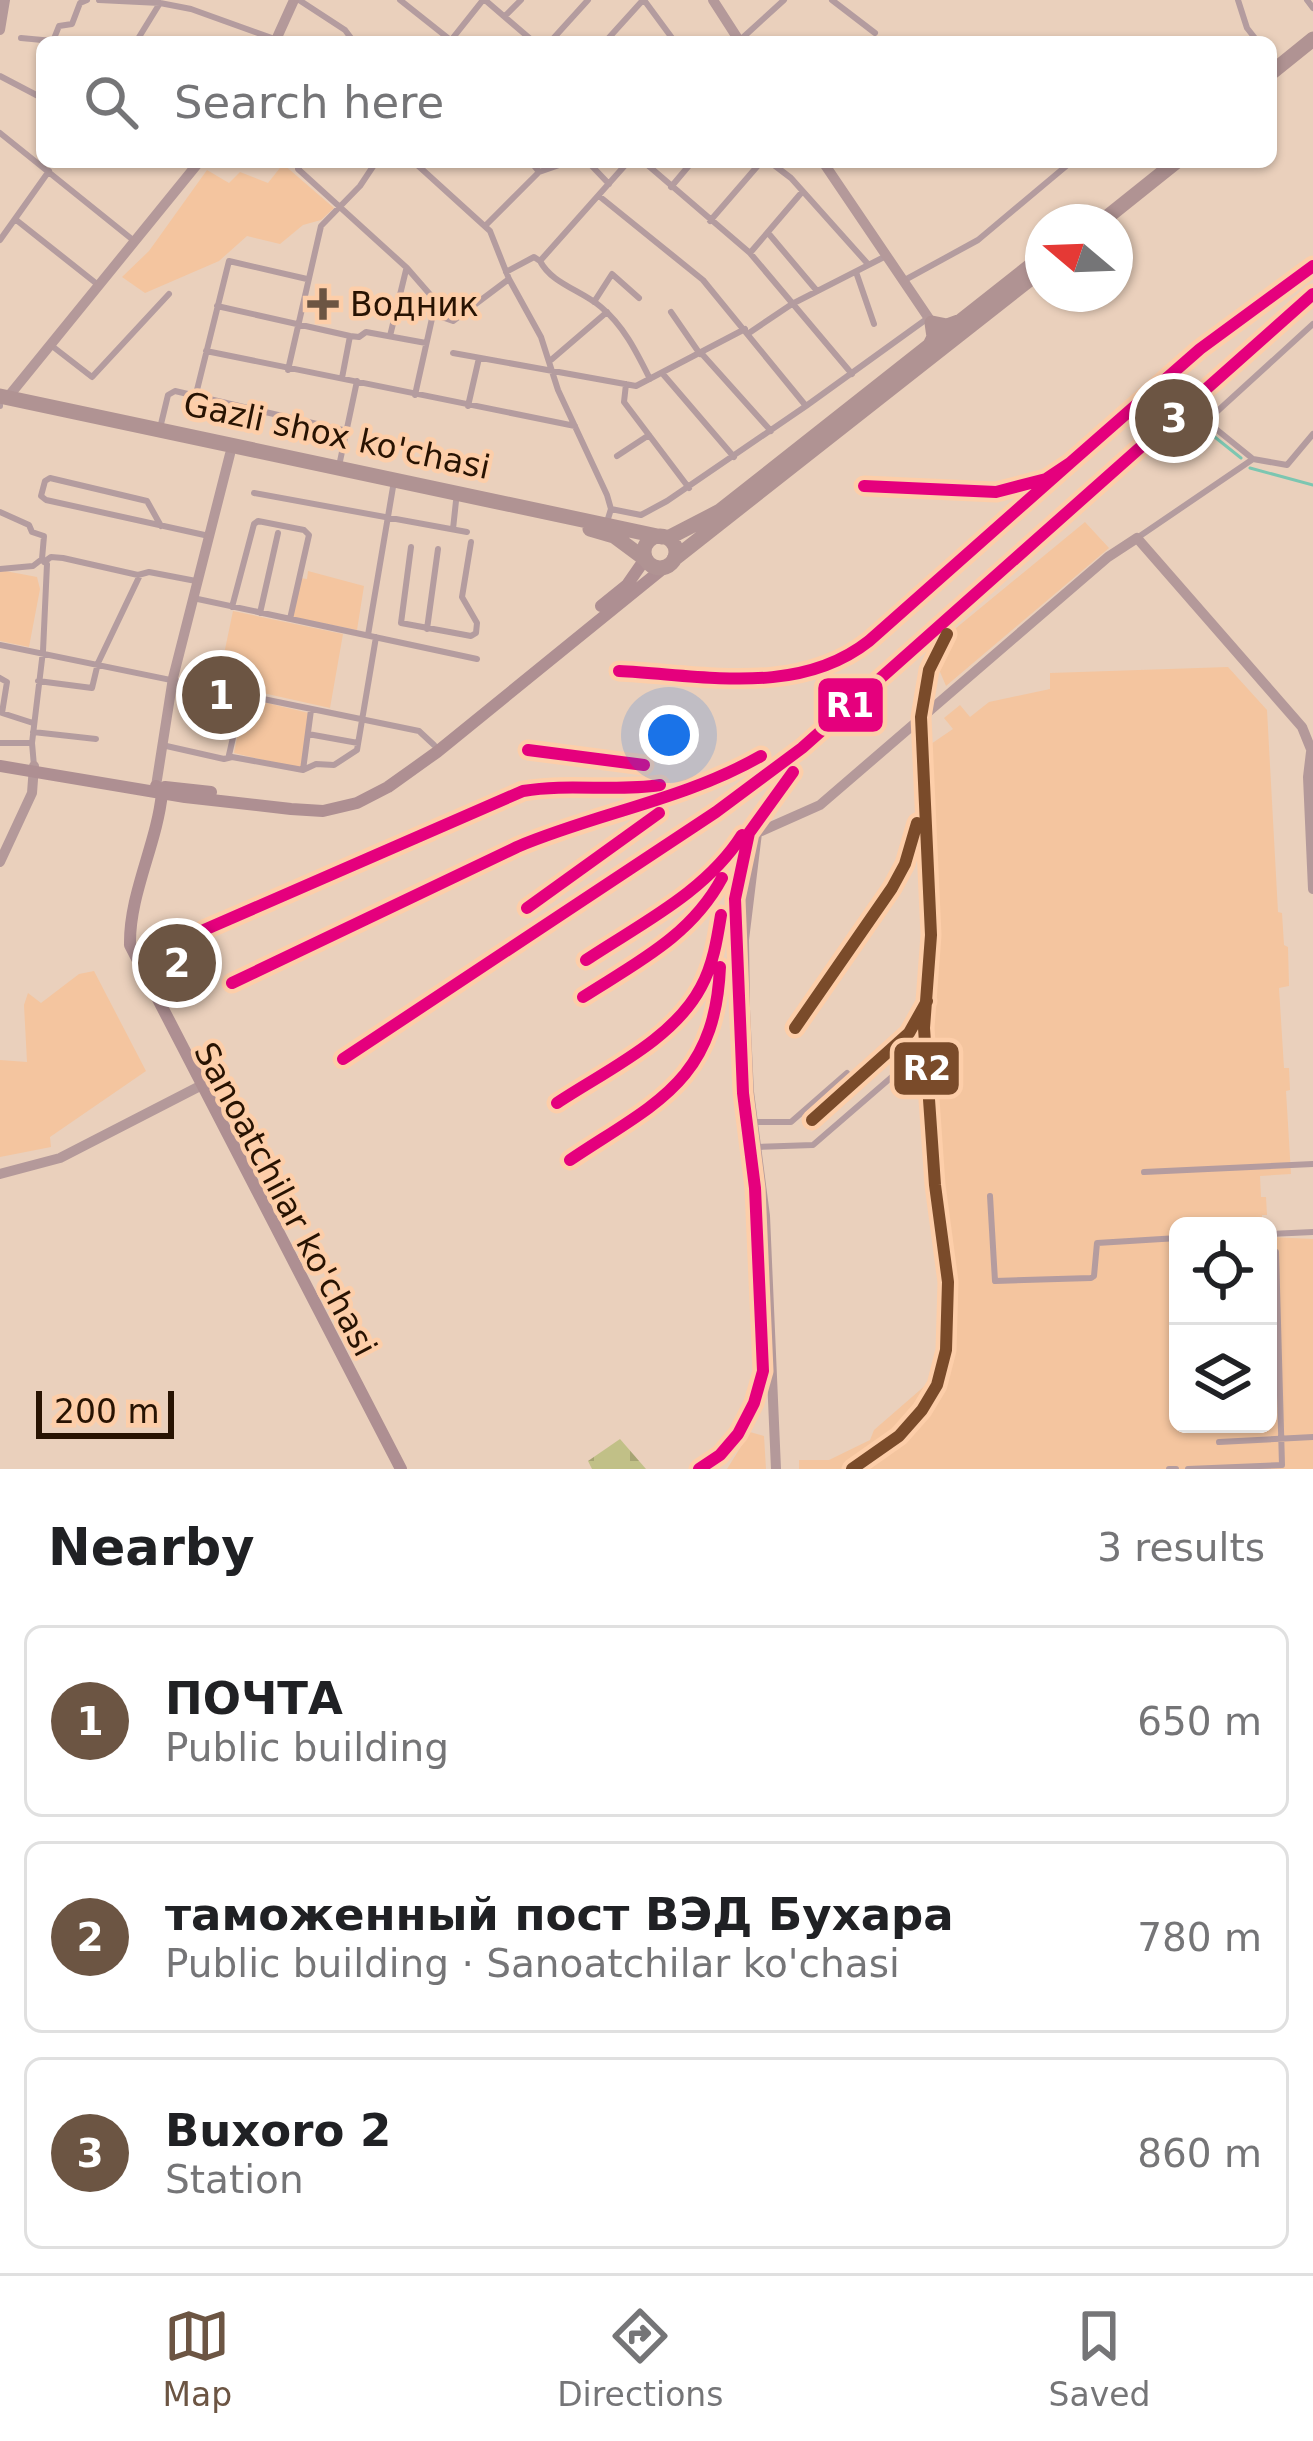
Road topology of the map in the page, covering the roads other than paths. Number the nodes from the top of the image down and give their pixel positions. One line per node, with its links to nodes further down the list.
1 (5, 0): 20 (street)
2 (88, 0): 22 (street)
3 (99, 0): 16 (street)
4 (296, 0): 25 (street); 26 (street)
5 (400, 0): 27 (street)
6 (484, 0): 19 (street); 28 (street)
7 (521, 0): 19 (street)
8 (572, 0): 17 (street)
9 (588, 0): 17 (street)
10 (643, 0): 31 (street); 32 (street)
11 (712, 0): 33 (street)
12 (832, 0): 21 (street)
13 (1238, 0): 35 (street)
14 (1307, 0): 18 (street)
15 (778, 2): 34 (street)
16 (160, 3): 23 (street); 24 (street)
17 (580, 8): 30 (street)
18 (1313, 8)
19 (505, 16): 29 (street)
20 (0, 26)
21 (875, 33)
22 (55, 36)
23 (140, 36)
24 (266, 36)
25 (280, 36)
26 (350, 36)
27 (444, 36)
28 (456, 36)
29 (527, 36)
30 (555, 36)
31 (610, 36)
32 (667, 36)
33 (736, 36)
34 (744, 36)
35 (1253, 36)
36 (21, 38): 37 (street)
37 (36, 39)
38 (1313, 39): 40 (highway)
39 (1313, 52): 41 (highway)
40 (1277, 68)
41 (1277, 70)
42 (0, 76): 43 (street)
43 (36, 95)
44 (0, 134): 45 (street)
45 (36, 161)
46 (45, 168): 63 (street)
47 (194, 168): 77 (street)
48 (299, 168): 71 (street)
49 (371, 168): 71 (street)
50 (421, 168): 74 (street)
51 (536, 168): 64 (street)
52 (551, 168): 64 (street)
53 (594, 168): 65 (street)
54 (623, 168): 65 (street)
55 (650, 168): 66 (street)
56 (687, 168): 66 (street)
57 (759, 168): 73 (street)
58 (773, 168): 67 (street)
59 (828, 168): 79 (street)
60 (1064, 168): 87 (street)
61 (1152, 168): 69 (highway)
62 (1168, 168): 70 (highway)
63 (49, 171): 72 (street); 77 (street)
64 (539, 172): 74 (street)
65 (609, 184): 68 (street)
66 (671, 187): 73 (street)
67 (803, 191): 75 (street); 81 (street)
68 (599, 196): 80 (street); 104 (street)
69 (1108, 204)
70 (1124, 204)
71 (339, 208): 82 (street); 86 (street)
72 (15, 219): 76 (street); 89 (street)
73 (710, 221): 78 (street)
74 (485, 226): 85 (street)
75 (769, 234): 78 (street); 90 (street)
76 (0, 240)
77 (136, 243): 89 (street)
78 (751, 254): 94 (street)
79 (886, 256): 81 (street); 87 (street)
80 (540, 261): 85 (street); 93 (street)
81 (867, 263): 84 (street)
82 (407, 268): 98 (street); 106 (street)
83 (1025, 270): 100 (highway)
84 (856, 272): 90 (street); 101 (street)
85 (507, 276): 98 (street); 114 (street)
86 (308, 279): 95 (street); 103 (street)
87 (903, 282): 99 (street)
88 (1025, 283): 159 (highway)
89 (100, 286): 108 (street)
90 (818, 292): 94 (street)
91 (169, 294): 108 (street)
92 (639, 298): 93 (street)
93 (594, 302): 96 (street)
94 (792, 304): 104 (street); 118 (street)
95 (217, 306): 103 (street); 110 (street)
96 (607, 312): 114 (street); 120 (street)
97 (671, 312): 112 (street)
98 (433, 314): 107 (street)
99 (930, 320): 100 (highway); 109 (highway); 118 (street)
100 (960, 322): 109 (highway)
101 (874, 324)
102 (1313, 324): 137 (street)
103 (298, 325): 105 (street); 115 (street)
104 (747, 331): 112 (street); 127 (street)
105 (350, 336): 106 (street); 119 (street)
106 (390, 336): 107 (street)
107 (426, 343): 124 (street)
108 (50, 345): 125 (street)
109 (930, 345): 151 (highway)
110 (206, 351): 115 (street); 123 (street)
111 (453, 353): 113 (street)
112 (701, 354): 117 (street); 131 (street)
113 (479, 358): 116 (street); 126 (street)
114 (551, 360): 116 (street)
115 (288, 370): 119 (street)
116 (554, 372): 122 (street); 129 (street)
117 (662, 373): 120 (street); 136 (street)
118 (852, 374): 127 (street)
119 (342, 378): 121 (street)
120 (650, 379): 122 (street)
121 (357, 381): 124 (street); 130 (street)
122 (626, 384): 132 (street)
123 (196, 394): 128 (street); 130 (street)
124 (415, 394): 126 (street)
125 (2, 401): 134 (highway, Gazli shox ko'chasi); 138 (highway, Gazli shox ko'chasi)
126 (468, 406): 129 (street)
127 (806, 406): 131 (street)
128 (161, 424)
129 (575, 426): 144 (street)
130 (347, 431): 138 (street)
131 (771, 431): 136 (street)
132 (650, 434): 135 (street); 140 (street)
133 (1313, 434): 137 (street)
134 (230, 454): 139 (highway, Gazli shox ko'chasi); 150 (street)
135 (617, 456)
136 (734, 457): 140 (street)
137 (1253, 459): 152 (street)
138 (339, 466): 144 (highway, Gazli shox ko'chasi)
139 (393, 488): 142 (highway, Gazli shox ko'chasi); 145 (street)
140 (689, 488): 144 (street)
141 (254, 493): 145 (street)
142 (457, 501): 147 (street); 154 (highway, Gazli shox ko'chasi)
143 (0, 512): 158 (street)
144 (609, 516): 151 (highway, Gazli shox ko'chasi)
145 (389, 518): 147 (street); 169 (street)
146 (161, 526): 146 (street); 150 (street)
147 (453, 529): 148 (street)
148 (466, 532)
149 (278, 533): 166 (street)
150 (209, 536): 162 (street)
151 (665, 537): 157 (highway); 159 (highway)
152 (1137, 538): 192 (street); 203 (street)
153 (471, 542): 168 (street)
154 (624, 543): 157 (highway, Gazli shox ko'chasi); 163 (highway)
155 (411, 547): 168 (street)
156 (438, 549): 168 (street)
157 (645, 559): 159 (highway); 163 (main road)
158 (43, 560): 160 (street); 161 (street); 172 (street)
159 (670, 562): 163 (main road)
160 (0, 569)
161 (140, 575): 162 (street); 174 (street)
162 (197, 581): 164 (street)
163 (638, 581): 179 (main road)
164 (193, 598): 165 (street); 176 (street)
165 (232, 607): 166 (street); 167 (street)
166 (260, 613): 167 (street)
167 (290, 619): 169 (street)
168 (423, 629): 171 (street)
169 (372, 636): 171 (street); 183 (street)
170 (0, 645): 172 (street)
171 (414, 645): 173 (street)
172 (43, 651): 174 (street); 177 (street)
173 (477, 659)
174 (98, 663): 176 (street); 177 (street)
175 (0, 678): 184 (street)
176 (173, 678): 178 (street); 190 (street)
177 (38, 681): 184 (street)
178 (211, 687): 180 (street); 182 (street)
179 (504, 691): 191 (main road); 197 (main road)
180 (243, 694): 181 (street); 193 (street)
181 (310, 710): 183 (street); 185 (street)
182 (186, 716)
183 (362, 718): 189 (street); 191 (street)
184 (33, 728): 186 (street); 188 (street)
185 (308, 734): 189 (street); 196 (street)
186 (96, 739)
187 (0, 743): 188 (street)
188 (32, 743): 195 (street)
189 (358, 743): 196 (street)
190 (162, 745): 193 (street); 197 (street)
191 (434, 746): 197 (main road)
192 (1312, 753): 199 (street)
193 (229, 758): 196 (street)
194 (0, 763): 195 (main road)
195 (34, 769): 197 (main road); 198 (street)
196 (303, 770)
197 (166, 799): 202 (main road, Sanoatchilar ko'chasi)
198 (0, 862)
199 (1313, 889)
200 (901, 1069): 204 (street)
201 (847, 1073): 203 (street)
202 (197, 1083): 206 (street); 216 (main road, Sanoatchilar ko'chasi)
203 (753, 1122): 204 (street)
204 (756, 1147): 217 (street)
205 (1313, 1164): 207 (street)
206 (0, 1171)
207 (1144, 1172)
208 (990, 1196): 211 (street)
209 (1313, 1232): 210 (street)
210 (1277, 1234)
211 (1169, 1239)
212 (1277, 1283): 214 (street)
213 (1313, 1437): 214 (street)
214 (1282, 1438): 215 (street); 218 (street)
215 (1220, 1442)
216 (399, 1469)
217 (776, 1469)
218 (1188, 1469)

